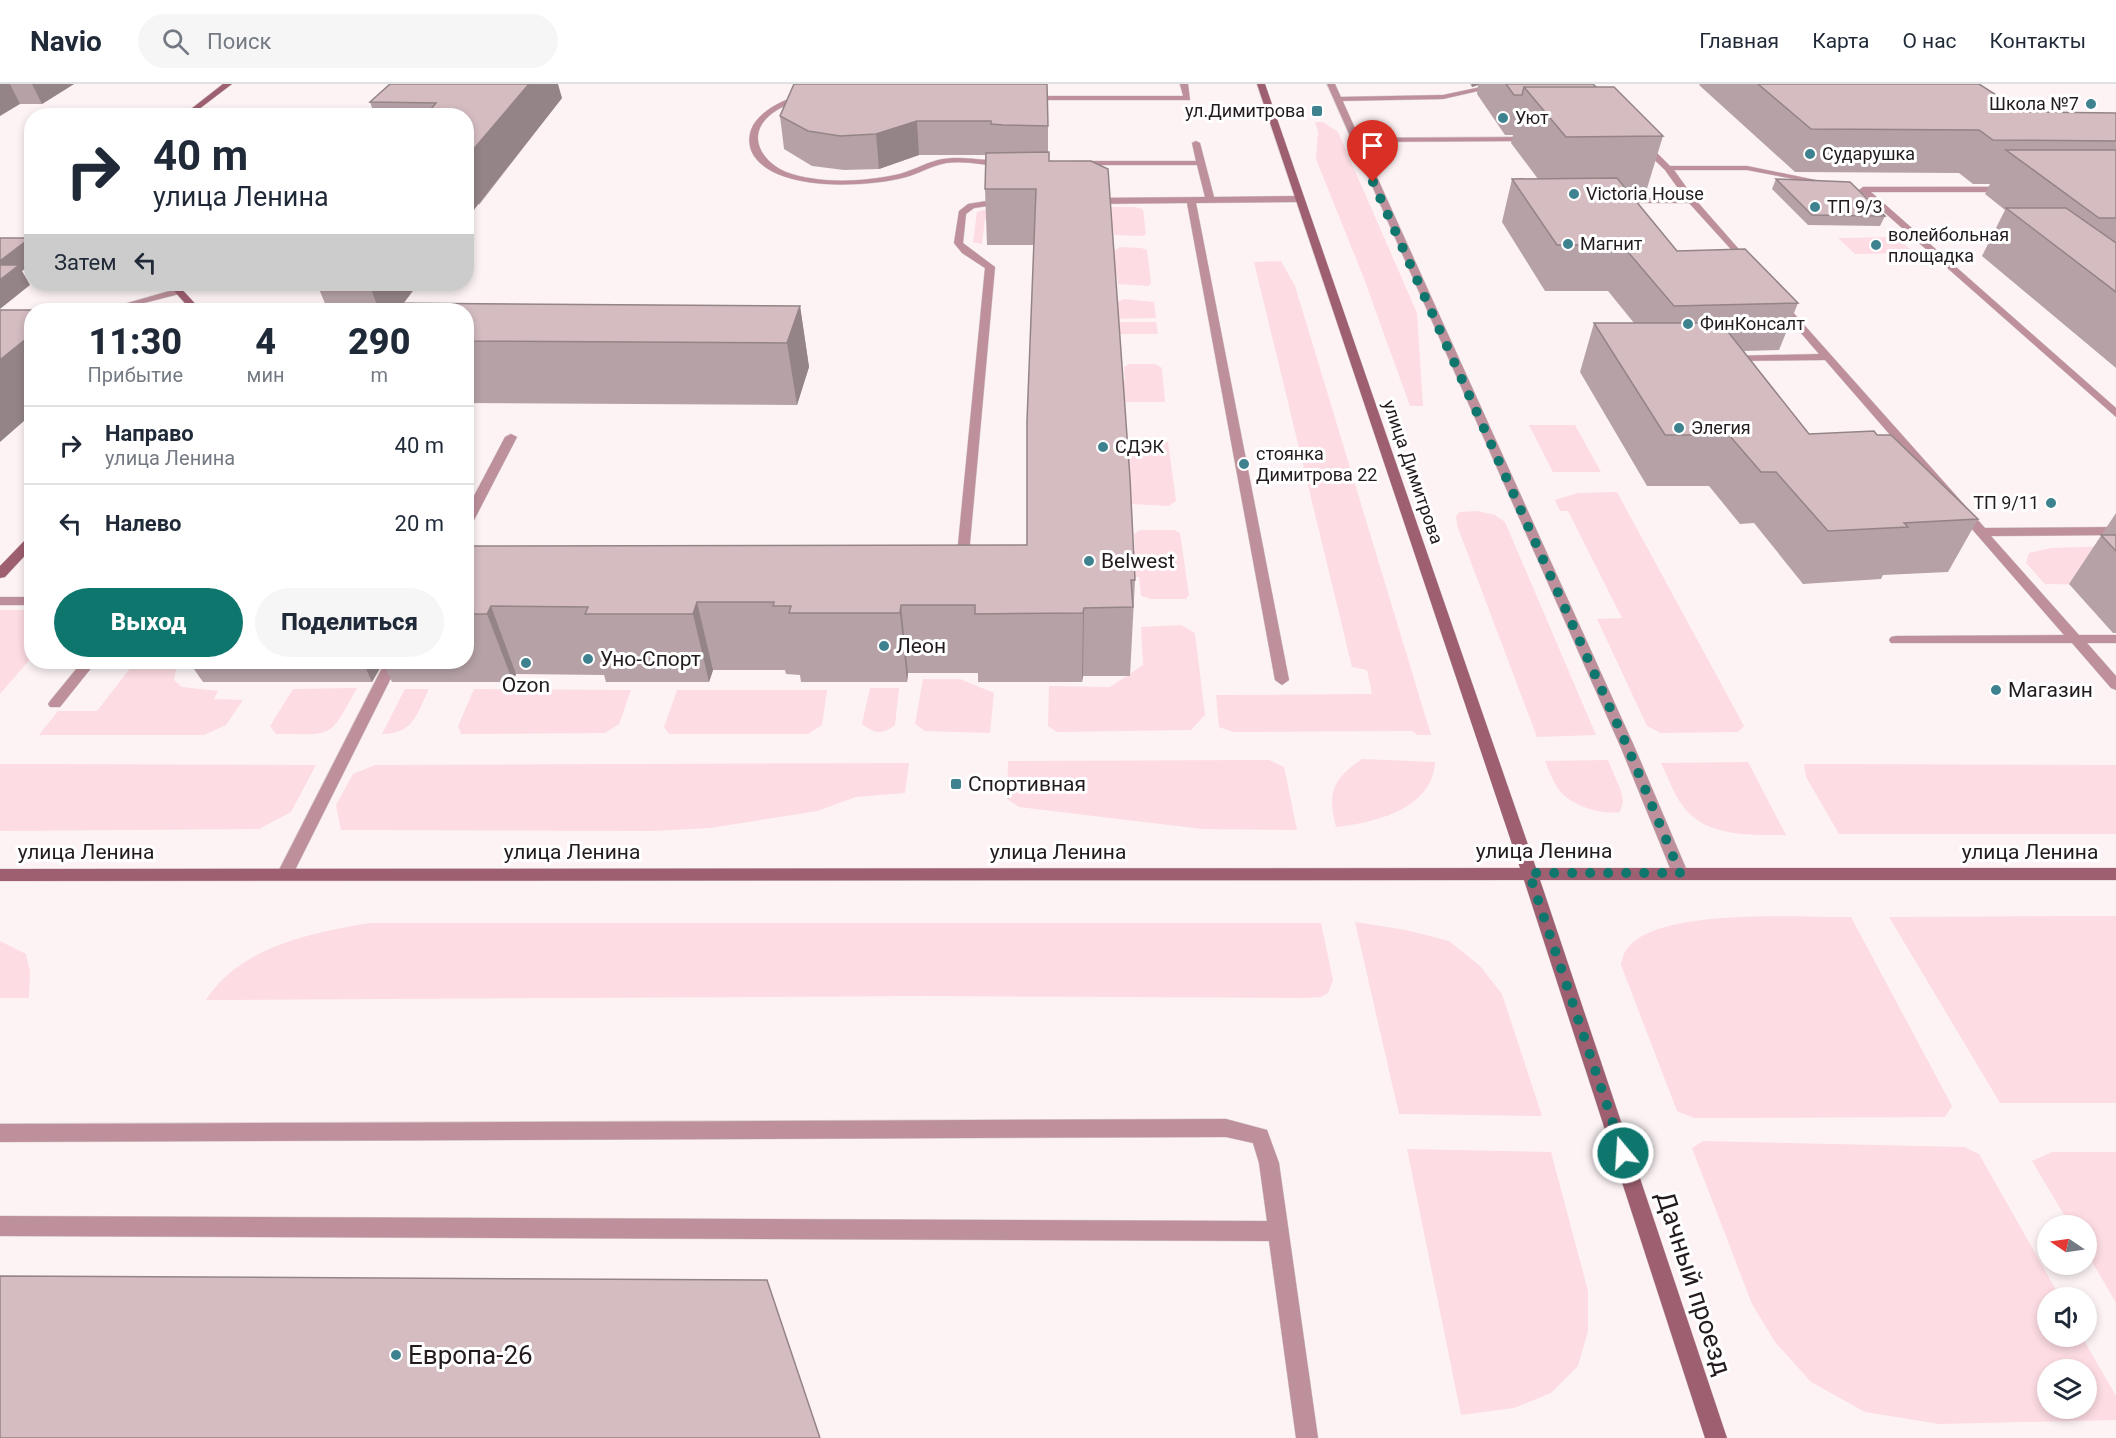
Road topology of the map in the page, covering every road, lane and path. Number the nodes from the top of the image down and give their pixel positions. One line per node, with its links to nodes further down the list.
1 (228, 84): 9 (main road)
2 (1184, 84): 7 (street)
3 (1262, 84): 22 (main road, улица Димитрова)
4 (1331, 84): 8 (street)
5 (1504, 84): 8 (street)
6 (812, 93): 15 (street)
7 (1020, 98)
8 (1338, 99): 11 (street)
9 (196, 108)
10 (1542, 138): 11 (street)
11 (1354, 140): 55 (street)
12 (1632, 142): 17 (street)
13 (1196, 143): 14 (street)
14 (1201, 163): 16 (street); 24 (street)
15 (1015, 164)
16 (1061, 164)
17 (1668, 168): 18 (street); 25 (street)
18 (1840, 186)
19 (1852, 188): 21 (street)
20 (2014, 189): 21 (street)
21 (1863, 190): 36 (street)
22 (1300, 199): 24 (street); 54 (main road, улица Димитрова)
23 (1191, 200): 24 (street); 27 (street); 51 (street)
24 (1209, 200)
25 (1691, 200): 28 (street); 29 (street)
26 (1016, 201): 43 (street)
27 (1075, 201)
28 (1603, 201)
29 (1759, 279)
30 (180, 291): 32 (street); 33 (main road)
31 (1775, 296): 34 (street)
32 (135, 303)
33 (190, 303)
34 (1828, 357): 35 (street); 40 (street)
35 (1712, 359)
36 (2116, 414)
37 (512, 437): 38 (street)
38 (474, 509)
39 (2116, 531): 40 (street)
40 (1984, 532): 46 (street)
41 (24, 548): 42 (main road)
42 (0, 574)
43 (960, 581)
44 (0, 601): 45 (street)
45 (24, 601)
46 (2075, 639): 47 (street); 48 (street); 52 (street)
47 (2116, 639)
48 (1896, 640)
49 (83, 669): 53 (street)
50 (388, 669): 56 (street)
51 (1282, 680)
52 (2116, 685)
53 (55, 704)
54 (1529, 873): 55 (main road, улица Ленина); 56 (main road, улица Ленина); 63 (main road, Дачный проезд)
55 (1680, 873): 57 (main road, улица Ленина)
56 (285, 874): 58 (main road, улица Ленина)
57 (2116, 874)
58 (0, 875)
59 (0, 1133): 61 (street)
60 (0, 1226): 61 (street)
61 (1279, 1231): 62 (street)
62 (1307, 1438)
63 (1716, 1438)

